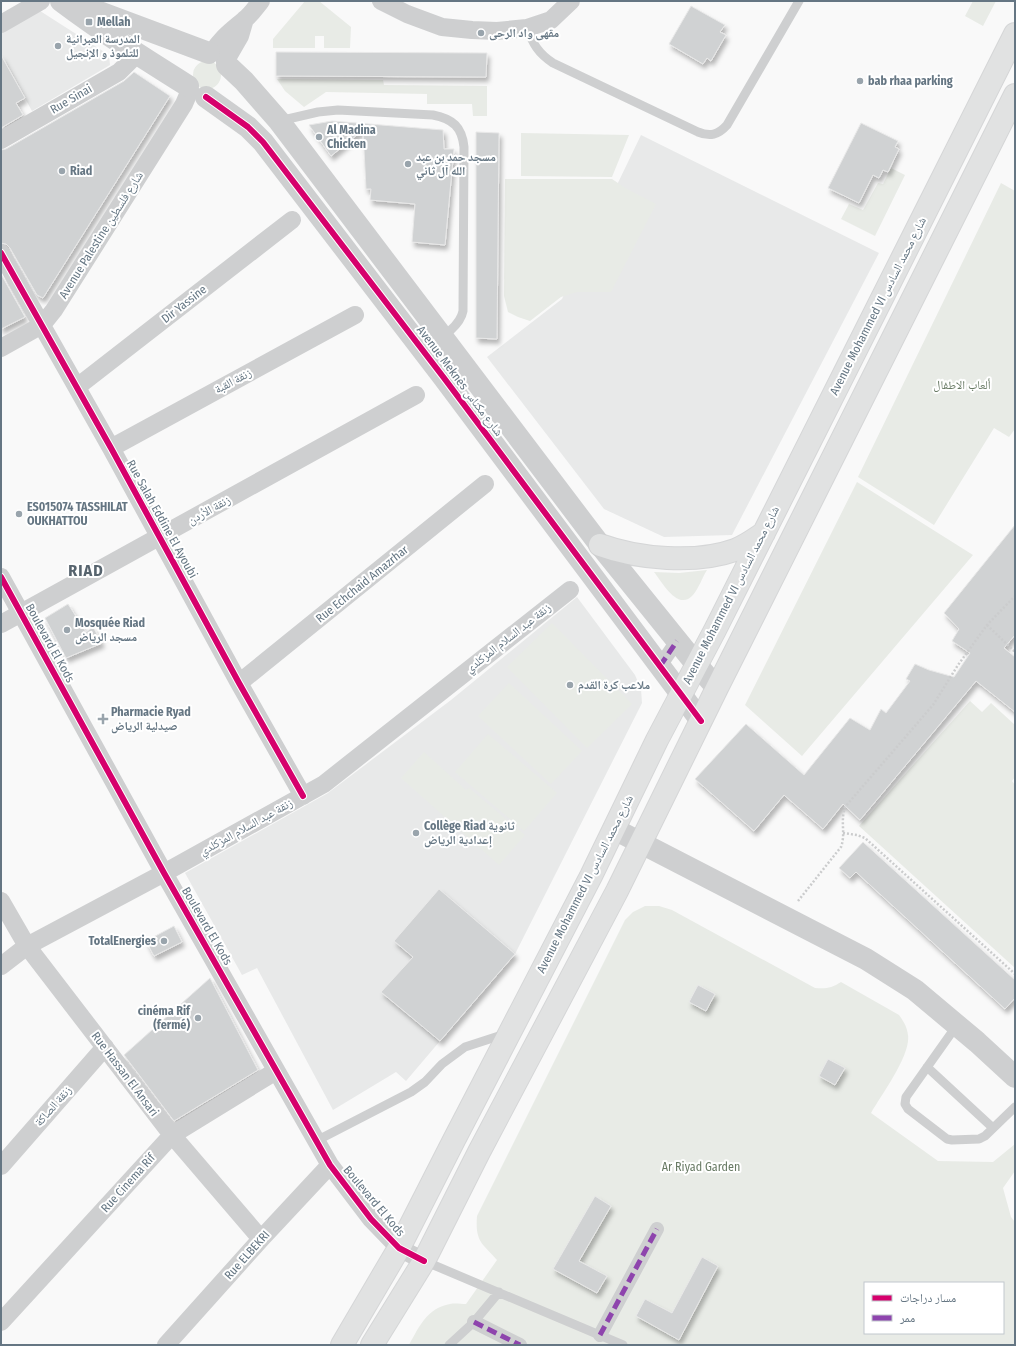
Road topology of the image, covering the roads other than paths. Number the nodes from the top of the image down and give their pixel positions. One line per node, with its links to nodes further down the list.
1 (41, 1): 8 (street)
2 (61, 1): 11 (street, Avenue Meknès شارع مكناس)
3 (70, 1): 12 (street, Avenue Meknès شارع مكناس)
4 (261, 1): 12 (street)
5 (381, 1): 9 (street)
6 (571, 1): 9 (street)
7 (799, 1): 9 (lane)
8 (1, 24)
9 (527, 28)
10 (1015, 34): 28 (main road, Avenue Mohammed VI شارع محمد السادس)
11 (136, 54): 14 (street, Avenue Meknès شارع مكناس); 16 (street, Rue Sinai)
12 (218, 58): 14 (street); 14 (street); 15 (street, Avenue Meknès شارع مكناس)
13 (1015, 94): 39 (main road)
14 (194, 95): 20 (street, Avenue Palestine شارع فلسطين); 23 (street, Avenue Meknès شارع مكناس)
15 (279, 121): 21 (street, Avenue Meknès شارع مكناس); 21 (lane)
16 (1, 140)
17 (292, 220): 24 (street, Dir Yassine)
18 (1, 253): 20 (street, Rue Salah Eddine El Ayoubi)
19 (354, 315): 26 (street, زنقة القبة)
20 (42, 325): 22 (street, Avenue Palestine شارع فلسطين); 24 (street, Rue Salah Eddine El Ayoubi)
21 (442, 337): 23 (lane); 30 (street, Avenue Meknès شارع مكناس)
22 (1, 348)
23 (423, 350): 37 (street, Avenue Meknès شارع مكناس)
24 (77, 387): 26 (street, Rue Salah Eddine El Ayoubi)
25 (416, 394): 29 (street, زنقة الأردن)
26 (111, 448): 29 (street, Rue Salah Eddine El Ayoubi)
27 (485, 484): 38 (street, Rue Echchaid Amazrhar)
28 (764, 533): 30 (main road); 36 (main road, Avenue Mohammed VI شارع محمد السادس)
29 (160, 537): 33 (street, زنقة الأردن); 38 (street, Rue Salah Eddine El Ayoubi)
30 (600, 545): 35 (street, Avenue Meknès شارع مكناس)
31 (1, 577): 33 (street, Boulevard El Kods)
32 (570, 590): 42 (street, زنقة عبد السلام المزكلدي)
33 (21, 613): 34 (street, زنقة الأردن); 45 (street, Boulevard El Kods)
34 (1, 624)
35 (677, 641): 36 (street, Avenue Meknès شارع مكناس); 37 (street)
36 (696, 664): 39 (street, Avenue Meknès شارع مكناس); 40 (main road, Avenue Mohammed VI شارع محمد السادس)
37 (660, 666): 40 (street, Avenue Meknès شارع مكناس)
38 (239, 683): 42 (street, Rue Salah Eddine El Ayoubi)
39 (717, 688): 41 (main road)
40 (680, 694): 41 (street, Avenue Meknès شارع مكناس); 43 (main road, Avenue Mohammed VI شارع محمد السادس)
41 (701, 721): 44 (main road)
42 (303, 796): 45 (street, زنقة عبد السلام المزكلدي)
43 (614, 829): 44 (street); 50 (main road, Avenue Mohammed VI شارع محمد السادس)
44 (640, 843): 49 (street); 64 (main road)
45 (164, 872): 47 (street, زنقة عبد السلام المزكلدي); 53 (street, Boulevard El Kods)
46 (1, 901): 47 (street, Rue Hassan El Ansari)
47 (27, 946): 48 (street, زنقة عبد السلام المزكلدي); 51 (street, Rue Hassan El Ansari)
48 (1, 966)
49 (957, 1025): 52 (lane); 54 (street)
50 (510, 1032): 58 (lane); 63 (main road, Avenue Mohammed VI شارع محمد السادس)
51 (105, 1047): 57 (street, Rue Hassan El Ansari); 60 (street, زنقة الصاكة)
52 (927, 1067): 56 (lane); 56 (lane)
53 (276, 1071): 57 (street, Rue Cinema Rif); 58 (street, Boulevard El Kods)
54 (1015, 1077)
55 (1015, 1107): 56 (lane)
56 (993, 1128)
57 (172, 1135): 62 (street, Rue Hassan El Ansari); 66 (street, Rue Cinema Rif)
58 (316, 1141): 59 (street, Boulevard El Kods)
59 (330, 1165): 62 (street, Rue ELBEKRI); 63 (street, Boulevard El Kods)
60 (1, 1166)
61 (657, 1229): 68 (street)
62 (261, 1239): 69 (street, Rue ELBEKRI)
63 (399, 1248): 64 (street, Boulevard El Kods); 70 (main road, Avenue Mohammed VI شارع محمد السادس)
64 (424, 1261): 65 (lane); 71 (main road)
65 (499, 1292): 67 (lane); 68 (lane)
66 (1, 1322)
67 (474, 1322): 72 (lane); 73 (street)
68 (600, 1335): 74 (lane)
69 (166, 1345)
70 (342, 1345)
71 (372, 1345)
72 (449, 1345)
73 (520, 1345)
74 (623, 1345)

